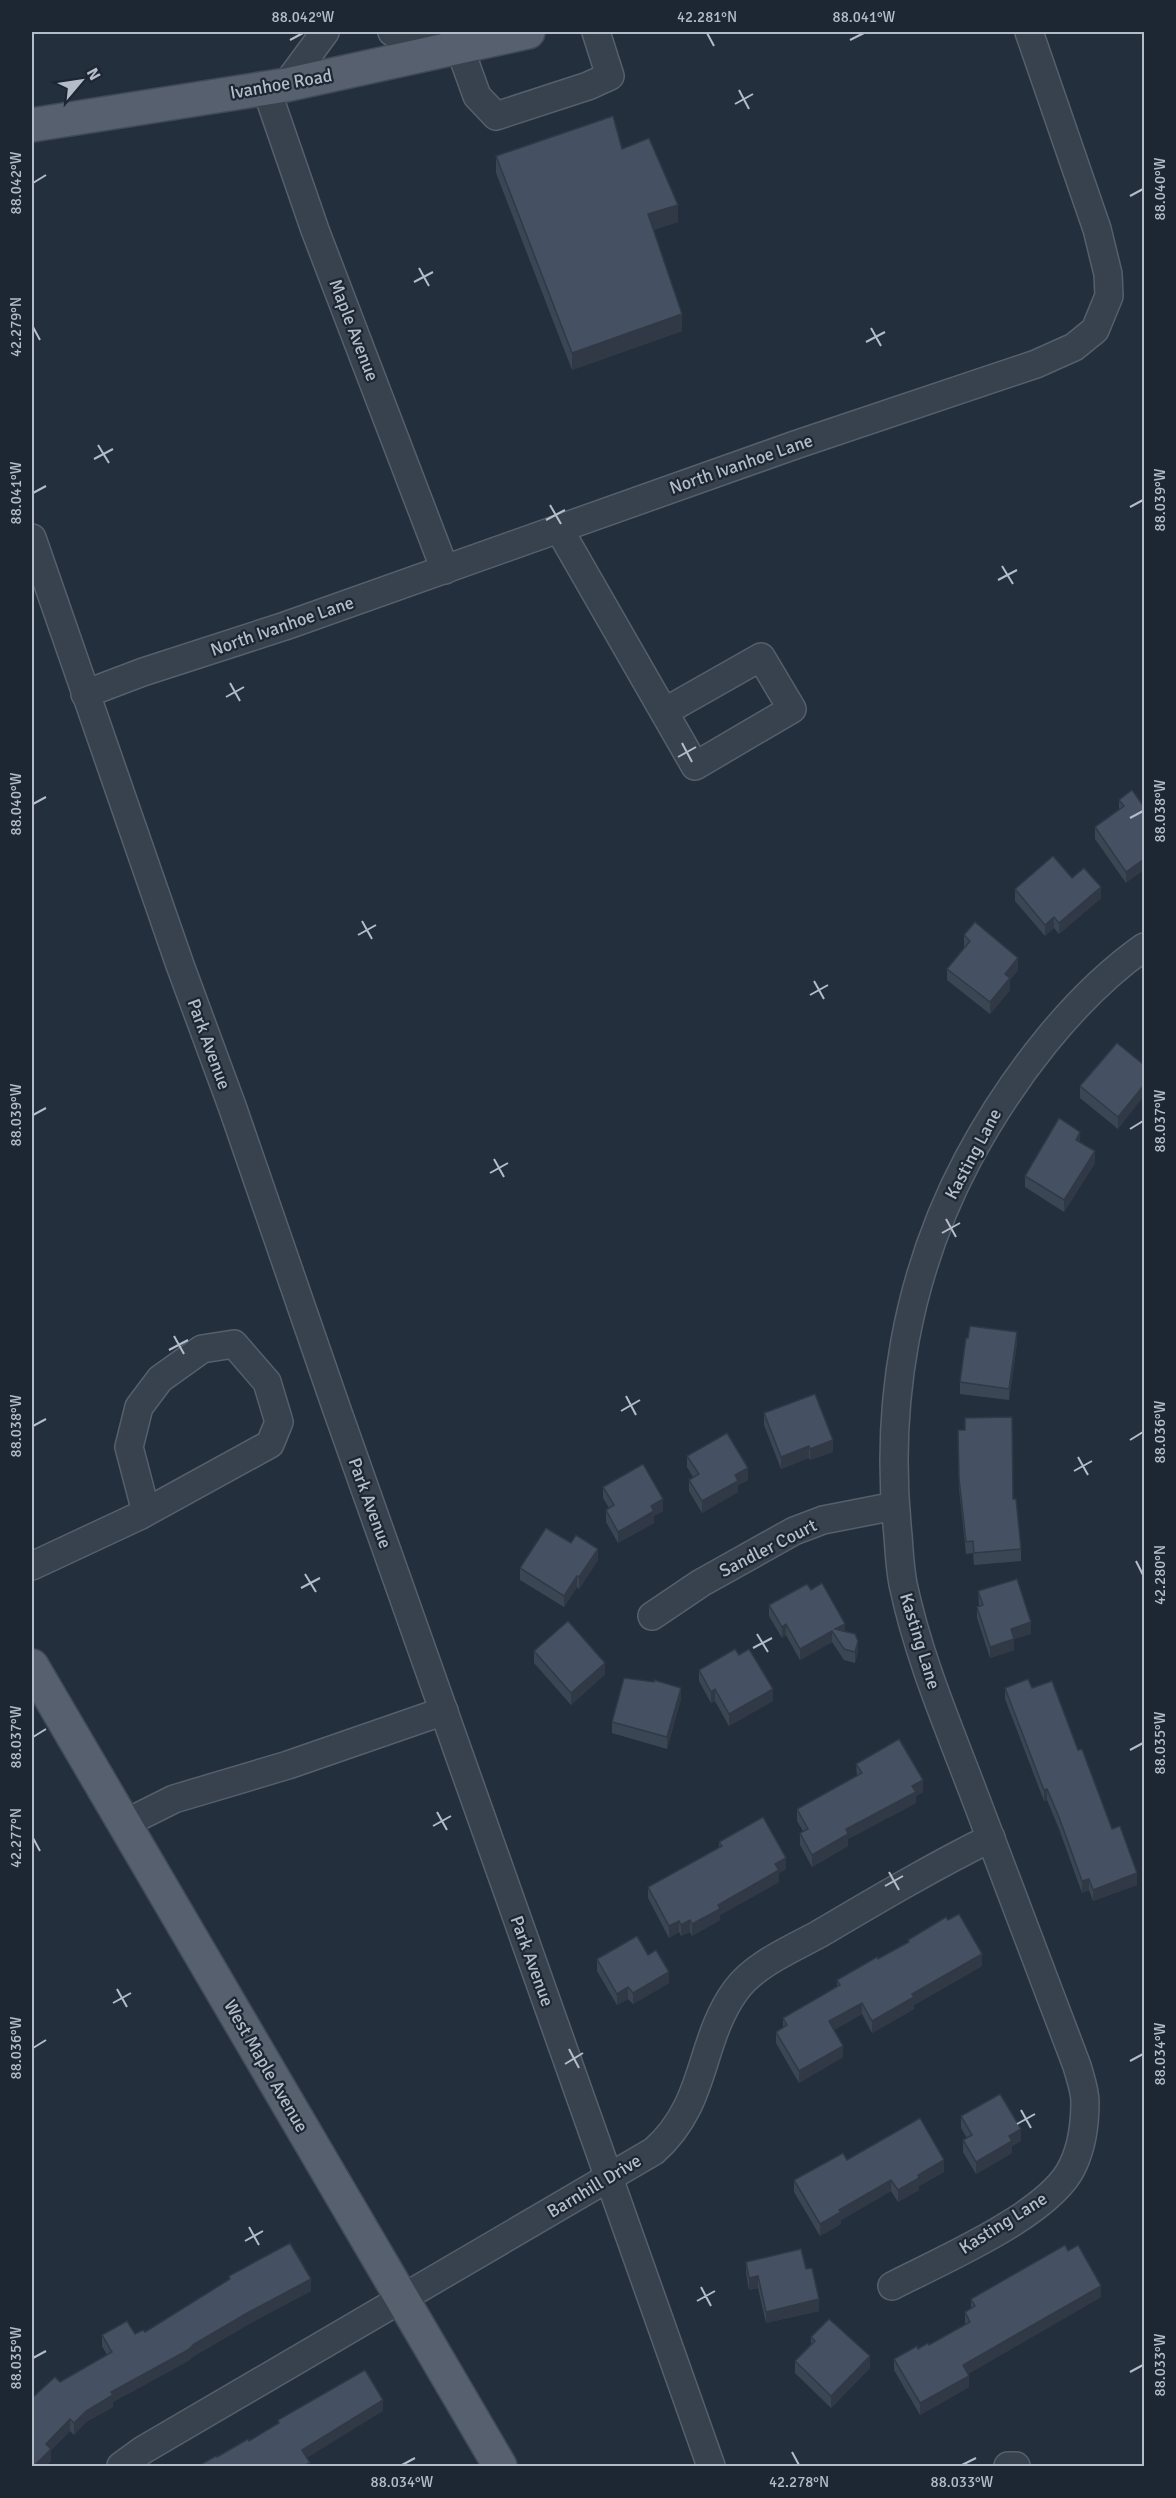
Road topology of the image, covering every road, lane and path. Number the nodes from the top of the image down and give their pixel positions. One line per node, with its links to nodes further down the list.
1 (325, 32): 7 (street)
2 (392, 32): 6 (street)
3 (528, 32): 6 (main road, Ivanhoe Road)
4 (596, 32): 6 (street)
5 (1029, 32): 9 (street, North Ivanhoe Lane)
6 (454, 48): 7 (main road, Ivanhoe Road)
7 (276, 87): 8 (main road, Ivanhoe Road); 11 (street, Maple Avenue)
8 (32, 125)
9 (559, 529): 11 (street, North Ivanhoe Lane); 13 (street)
10 (32, 538): 12 (street, Park Avenue)
11 (445, 570): 12 (street, North Ivanhoe Lane)
12 (85, 694): 20 (street, Park Avenue)
13 (664, 712): 13 (street)
14 (1144, 947): 15 (street, Kasting Lane)
15 (895, 1506): 18 (street, Sandler Court); 22 (street, Kasting Lane)
16 (146, 1512): 16 (street); 17 (street)
17 (32, 1566)
18 (652, 1616)
19 (32, 1666): 21 (main road, West Maple Avenue)
20 (444, 1711): 21 (street); 23 (street, Park Avenue)
21 (124, 1824): 25 (main road, West Maple Avenue)
22 (991, 1838): 23 (street, Barnhill Drive); 24 (street, Kasting Lane)
23 (607, 2179): 25 (street, Barnhill Drive); 28 (street, Park Avenue)
24 (892, 2286)
25 (403, 2299): 26 (street, Barnhill Drive); 27 (main road, West Maple Avenue)
26 (121, 2466)
27 (500, 2466)
28 (711, 2466)
29 (1008, 2466): 30 (street)
30 (1016, 2466)

